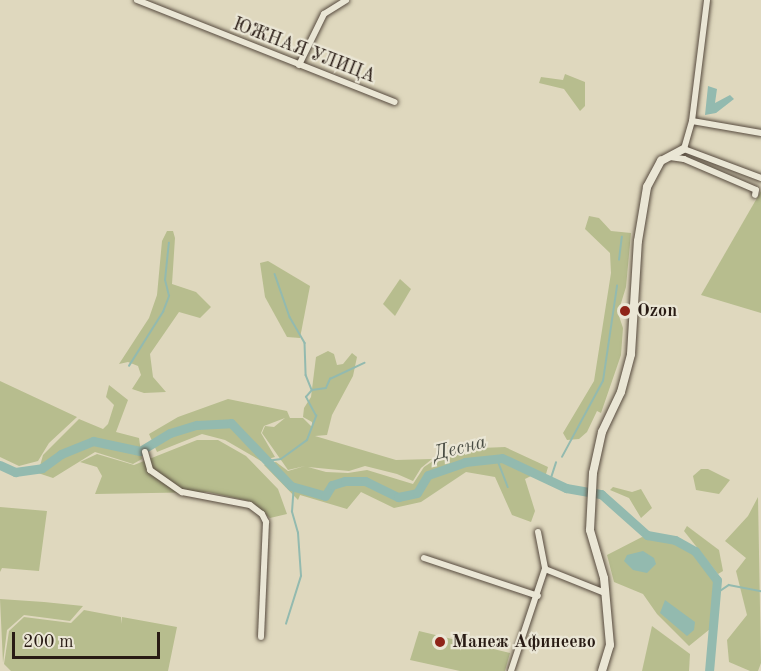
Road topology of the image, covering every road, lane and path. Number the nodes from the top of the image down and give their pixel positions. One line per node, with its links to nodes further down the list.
1 (137, 0): 4 (street, ЮЖНАЯ УЛИЦА)
2 (346, 0): 4 (street)
3 (707, 0): 6 (street)
4 (299, 65): 5 (street, ЮЖНАЯ УЛИЦА)
5 (394, 102)
6 (692, 121): 7 (street); 8 (street)
7 (761, 134)
8 (684, 148): 9 (street); 10 (street)
9 (667, 156): 11 (street); 16 (street)
10 (761, 178)
11 (757, 193)
12 (145, 452): 18 (street)
13 (538, 532): 15 (street)
14 (424, 558): 17 (street)
15 (545, 569): 16 (street); 17 (street)
16 (605, 593): 20 (street)
17 (538, 596): 19 (street)
18 (261, 637)
19 (511, 671)
20 (602, 671)

